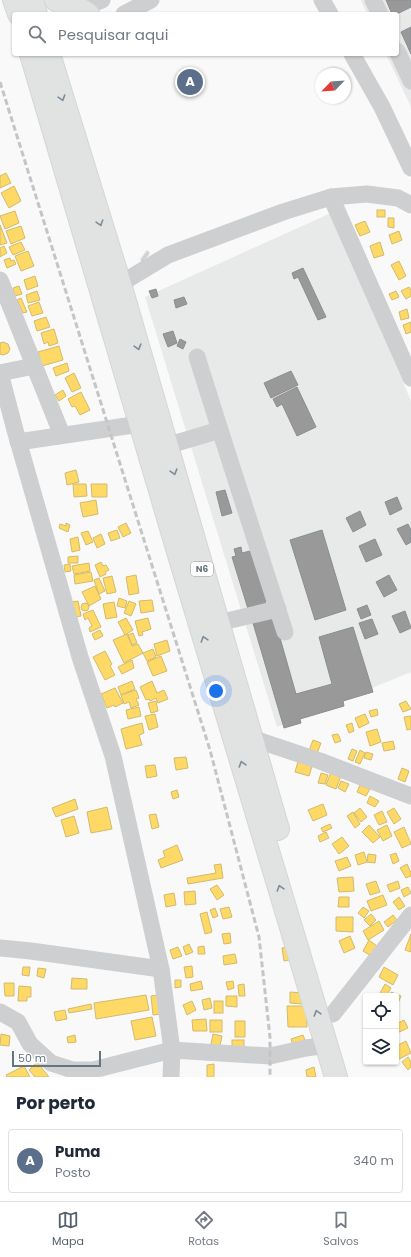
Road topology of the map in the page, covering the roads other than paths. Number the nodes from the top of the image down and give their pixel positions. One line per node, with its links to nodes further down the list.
1 (14, 0): 8 (highway)
2 (32, 0): 9 (highway)
3 (56, 0): 10 (highway)
4 (102, 0): 10 (street)
5 (151, 0): 11 (street)
6 (322, 0): 12 (street)
7 (373, 0): 13 (street)
8 (17, 12)
9 (35, 12)
10 (78, 12)
11 (128, 12)
12 (329, 12)
13 (379, 12)
14 (399, 55): 17 (street)
15 (353, 56): 18 (street)
16 (45, 58): 22 (highway, N6, one-way to 22); 27 (highway, N6)
17 (411, 81)
18 (411, 168)
19 (331, 197): 20 (street); 22 (street); 26 (street)
20 (411, 205)
21 (0, 280): 24 (street)
22 (120, 284): 31 (highway, N6, one-way to 31)
23 (197, 357): 28 (street)
24 (34, 366): 25 (street); 29 (street)
25 (0, 373): 30 (street)
26 (411, 378)
27 (140, 424): 29 (street); 42 (highway, N6, one-way to 27)
28 (220, 430): 31 (street); 32 (street)
29 (62, 435): 30 (street)
30 (18, 442): 39 (street)
31 (166, 446): 33 (highway, N6, one-way to 33)
32 (278, 609): 33 (street); 34 (street)
33 (218, 624): 35 (highway, N6)
34 (285, 632)
35 (251, 738): 36 (street); 41 (highway, N6)
36 (411, 796)
37 (411, 915): 41 (street)
38 (0, 948): 39 (street)
39 (161, 969): 43 (street)
40 (0, 1012): 43 (street)
41 (333, 1014): 46 (highway, N6)
42 (327, 1045): 43 (street); 45 (highway, N6)
43 (172, 1050): 44 (street)
44 (171, 1077)
45 (336, 1077)
46 (352, 1077)

